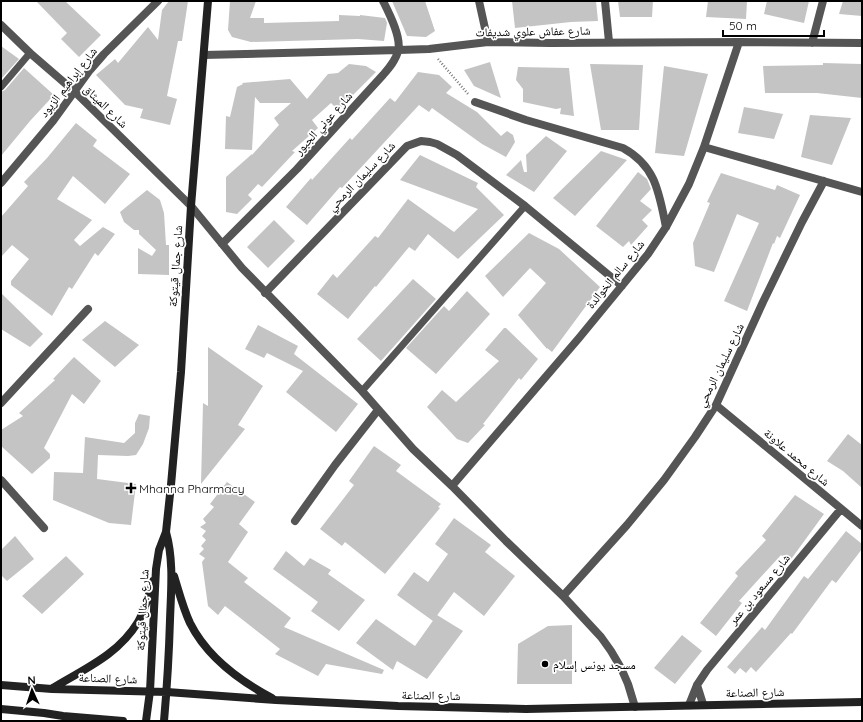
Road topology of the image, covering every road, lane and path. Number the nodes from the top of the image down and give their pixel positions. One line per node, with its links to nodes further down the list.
1 (158, 1): 18 (street, شارع إبراهيم الزيود)
2 (208, 1): 16 (main road, شارع جمال قيتوكة)
3 (383, 1): 14 (street)
4 (479, 1): 8 (street)
5 (605, 1): 9 (street)
6 (823, 1): 11 (street)
7 (1, 25): 15 (street, شارع الميثاق)
8 (488, 42): 9 (street, شارع عفاش علوي شديفات); 13 (street, شارع عفاش علوي شديفات)
9 (609, 42): 10 (street, شارع عفاش علوي شديفات)
10 (739, 42): 11 (street, شارع عفاش علوي شديفات); 20 (street, شارع سالم الخوالدة)
11 (812, 43): 12 (street, شارع عفاش علوي شديفات)
12 (862, 44)
13 (429, 48): 14 (street, شارع عفاش علوي شديفات); 19 (path)
14 (399, 50): 16 (street, شارع عفاش علوي شديفات); 27 (street, شارع عوني الجبور)
15 (30, 53): 17 (lane); 18 (street, شارع الميثاق)
16 (204, 55): 24 (main road, شارع جمال قيتوكة)
17 (1, 87)
18 (74, 91): 22 (street, شارع إبراهيم الزيود); 24 (street, شارع الميثاق)
19 (475, 102): 26 (street)
20 (704, 147): 21 (street); 26 (street, شارع سالم الخوالدة)
21 (824, 181): 23 (street); 33 (street, شارع سليمان الرمحي)
22 (1, 183)
23 (862, 192)
24 (191, 206): 27 (street); 41 (main road, شارع جمال قيتوكة)
25 (525, 206): 28 (street, شارع سليمان الرمحي); 29 (street, شارع سليمان الرمحي); 31 (lane)
26 (666, 227): 28 (street, شارع سالم الخوالدة)
27 (222, 244): 29 (street)
28 (622, 286): 36 (street, شارع سالم الخوالدة)
29 (265, 293): 31 (street)
30 (88, 309): 32 (street)
31 (362, 391): 34 (street)
32 (1, 403)
33 (716, 405): 37 (street, شارع محمد علاونة); 44 (street, شارع سليمان الرمحي)
34 (378, 410): 36 (street); 38 (street)
35 (1, 480): 40 (street)
36 (452, 486): 44 (street)
37 (841, 509): 39 (street, شارع محمد علاونة); 46 (street, شارع مسعود بن عمر)
38 (295, 521)
39 (862, 526)
40 (44, 528)
41 (166, 532): 42 (main road, شارع جمال قيتوكة); 43 (main road, شارع جمال قيتوكة)
42 (156, 569): 47 (main road); 48 (main road, شارع جمال قيتوكة)
43 (172, 569): 49 (main road, شارع جمال قيتوكة); 50 (main road)
44 (562, 596): 54 (street)
45 (1, 685): 47 (main road, شارع الصناعة)
46 (697, 685): 52 (street); 53 (street, شارع مسعود بن عمر)
47 (52, 689): 48 (main road, شارع الصناعة)
48 (150, 692): 49 (main road, شارع الصناعة); 59 (main road, شارع جمال قيتوكة)
49 (167, 692): 50 (main road, شارع الصناعة); 60 (main road, شارع جمال قيتوكة)
50 (276, 700): 54 (main road, شارع الصناعة)
51 (862, 702): 52 (main road, شارع الصناعة)
52 (703, 704): 53 (main road, شارع الصناعة)
53 (690, 705): 54 (main road, شارع الصناعة)
54 (635, 707)
55 (1, 709): 56 (main road)
56 (63, 716): 57 (main road); 58 (main road)
57 (71, 721)
58 (123, 721)
59 (146, 721)
60 (164, 721)

